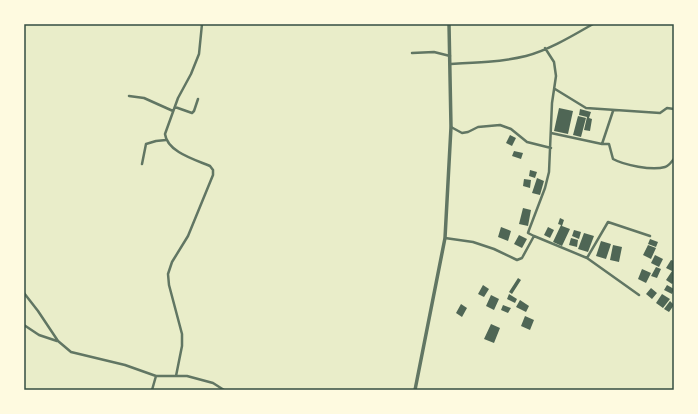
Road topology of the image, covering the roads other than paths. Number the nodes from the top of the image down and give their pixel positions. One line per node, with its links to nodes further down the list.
1 (202, 24): 11 (street)
2 (449, 24): 6 (street)
3 (592, 24): 4 (street)
4 (545, 48): 7 (street); 8 (street)
5 (412, 53): 6 (street)
6 (450, 56): 7 (street)
7 (450, 64): 15 (street)
8 (555, 89): 12 (street); 16 (street)
9 (129, 96): 14 (street)
10 (198, 99): 11 (street)
11 (175, 107): 14 (street)
12 (613, 110): 13 (street); 18 (street)
13 (674, 110)
14 (173, 111): 17 (street)
15 (451, 127): 19 (street); 24 (street)
16 (551, 133): 18 (street); 19 (street)
17 (166, 140): 21 (street); 31 (street)
18 (602, 144): 20 (street)
19 (551, 148): 22 (street)
20 (674, 159)
21 (142, 164)
22 (534, 236): 24 (street); 25 (street)
23 (650, 236): 25 (street)
24 (445, 238): 34 (street)
25 (587, 258): 27 (street)
26 (24, 293): 29 (street)
27 (639, 296)
28 (24, 325): 29 (street)
29 (58, 341): 30 (street)
30 (156, 376): 31 (street); 32 (street)
31 (176, 376): 33 (street)
32 (152, 390)
33 (224, 390)
34 (415, 390)

